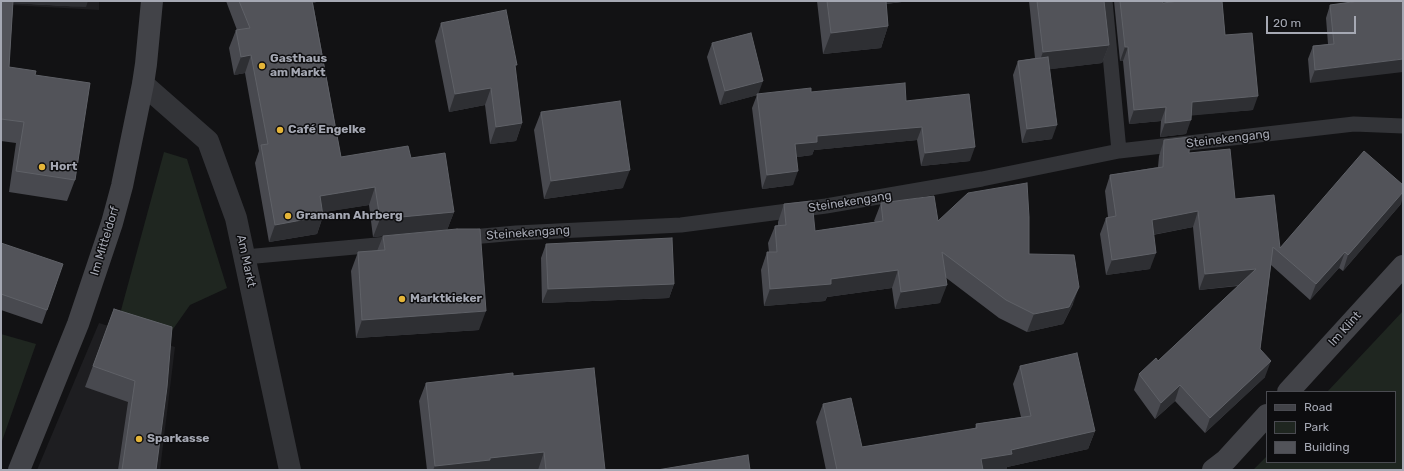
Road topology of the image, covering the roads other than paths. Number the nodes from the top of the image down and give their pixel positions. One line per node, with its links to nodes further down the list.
1 (152, 1): 3 (main road, Im Mitteldorf)
2 (1105, 1): 5 (lane)
3 (143, 84): 8 (street, Am Markt); 12 (main road, Im Mitteldorf)
4 (1403, 126): 5 (lane, Steinekengang)
5 (1120, 151): 6 (lane, Steinekengang)
6 (444, 240)
7 (412, 242): 8 (lane)
8 (245, 256): 13 (street, Am Markt)
9 (1403, 266): 10 (main road, Im Klint)
10 (1289, 391)
11 (1266, 416): 14 (main road)
12 (19, 470)
13 (290, 470)
14 (1213, 470)

